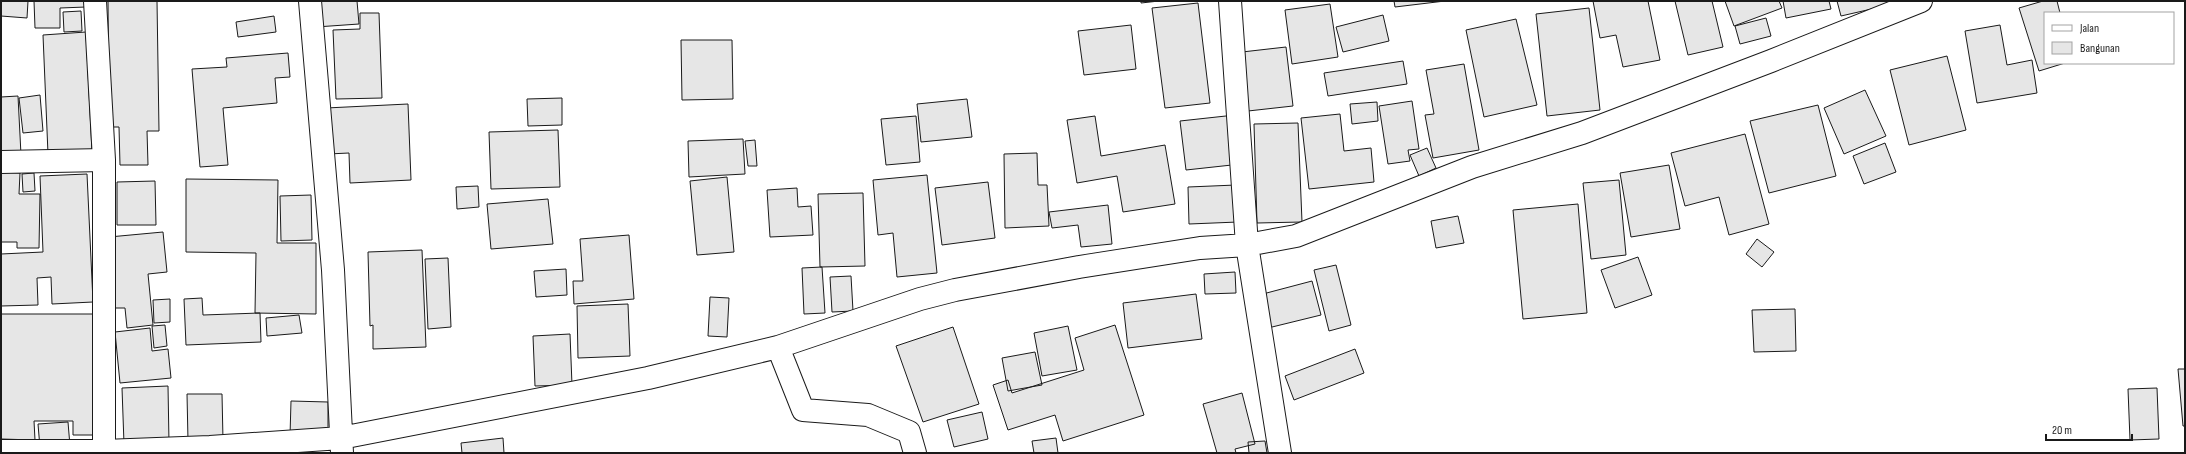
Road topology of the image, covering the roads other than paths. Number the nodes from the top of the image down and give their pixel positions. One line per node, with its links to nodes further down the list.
1 (95, 1): 5 (street)
2 (310, 1): 9 (street)
3 (1230, 1): 7 (street)
4 (1921, 1): 7 (street)
5 (104, 160): 6 (street); 11 (street)
6 (1, 162)
7 (1247, 245): 8 (street); 13 (street)
8 (778, 347): 9 (street); 12 (street)
9 (341, 446): 11 (street)
10 (1, 451): 11 (street)
11 (104, 451)
12 (915, 453)
13 (1280, 453)

